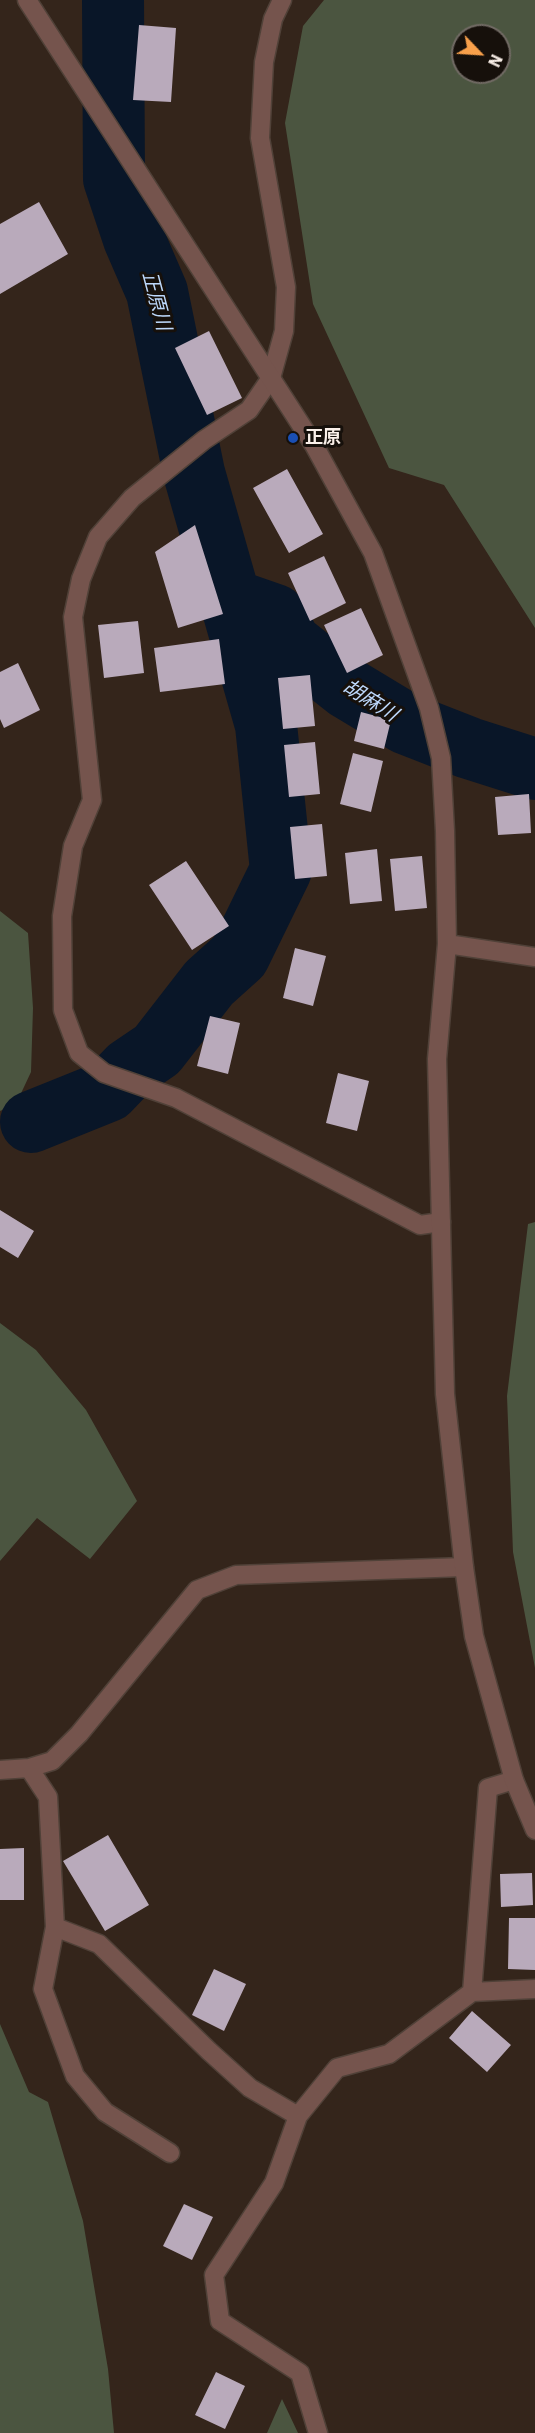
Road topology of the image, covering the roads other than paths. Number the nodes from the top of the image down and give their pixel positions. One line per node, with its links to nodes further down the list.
1 (27, 0): 3 (street)
2 (282, 0): 3 (street)
3 (271, 378): 4 (street); 6 (street)
4 (447, 944): 5 (street); 6 (street)
5 (535, 957)
6 (441, 1222): 7 (street)
7 (464, 1567): 8 (street); 10 (street)
8 (29, 1768): 9 (street); 12 (street)
9 (0, 1770)
10 (514, 1780): 11 (street); 14 (street)
11 (535, 1830)
12 (55, 1928): 15 (street); 16 (street)
13 (535, 1989): 14 (street)
14 (472, 1992): 15 (street)
15 (297, 2116): 17 (street)
16 (170, 2153)
17 (318, 2433)

